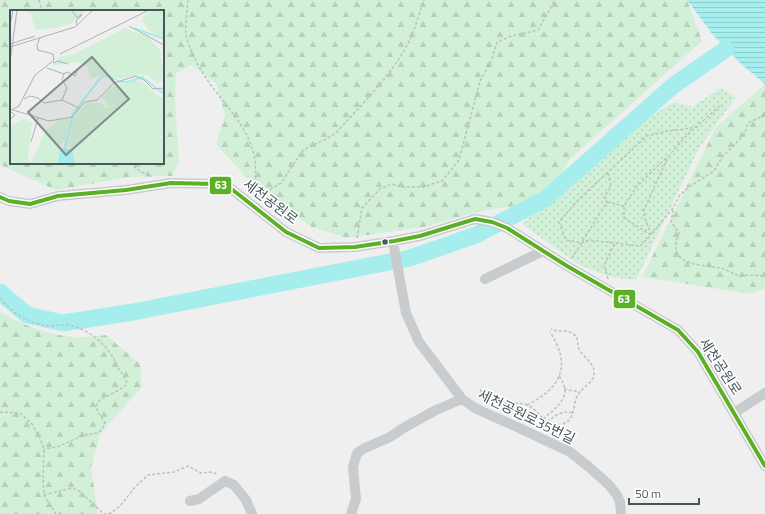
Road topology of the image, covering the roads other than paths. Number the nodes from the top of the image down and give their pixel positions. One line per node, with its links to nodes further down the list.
1 (0, 197): 2 (street, 세천공원로)
2 (394, 244): 3 (street, 세천공원로); 6 (street, 세천공원로35번길)
3 (543, 250): 4 (street); 7 (street, 세천공원로)
4 (485, 279)
5 (765, 393): 7 (street)
6 (462, 398): 11 (street, 세천공원로35번길); 12 (street, 세천공원로35번길)
7 (734, 413): 8 (street, 세천공원로)
8 (765, 466)
9 (190, 501): 10 (street)
10 (252, 514)
11 (352, 514)
12 (621, 514)

